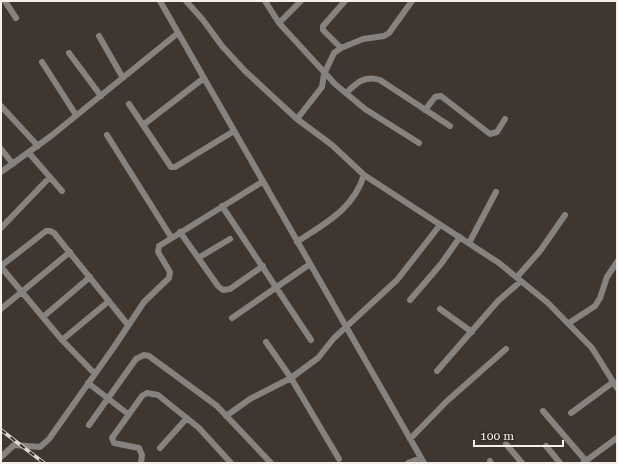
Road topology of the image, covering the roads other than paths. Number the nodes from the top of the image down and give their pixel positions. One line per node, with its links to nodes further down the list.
1 (5, 1): 8 (street)
2 (160, 1): 10 (street)
3 (186, 1): 24 (street)
4 (264, 1): 9 (street)
5 (301, 1): 9 (street)
6 (345, 1): 12 (street)
7 (412, 1): 12 (street)
8 (16, 18)
9 (279, 23): 15 (street)
10 (178, 33): 16 (street); 17 (street)
11 (98, 36): 16 (street)
12 (341, 48): 15 (street)
13 (69, 53): 19 (street)
14 (42, 62): 23 (street)
15 (324, 74): 18 (street); 24 (street)
16 (123, 78): 19 (street)
17 (204, 78): 26 (street); 28 (street)
18 (346, 94): 22 (street); 30 (street)
19 (101, 96): 23 (street)
20 (129, 104): 26 (street)
21 (1, 106): 31 (street)
22 (425, 110): 25 (street); 27 (street)
23 (76, 115): 31 (street)
24 (297, 119): 36 (street)
25 (505, 119)
26 (143, 125): 28 (street)
27 (450, 126)
28 (234, 131): 38 (street)
29 (107, 135): 46 (street)
30 (419, 143)
31 (38, 146): 33 (street)
32 (1, 148): 34 (street)
33 (29, 152): 34 (street); 37 (street)
34 (12, 164): 35 (street)
35 (1, 172)
36 (364, 175): 43 (street); 49 (street)
37 (50, 177): 39 (street); 44 (street)
38 (262, 182): 41 (street); 49 (street)
39 (62, 191)
40 (496, 192): 50 (street)
41 (222, 206): 45 (street); 56 (street)
42 (565, 215): 58 (street)
43 (440, 225): 47 (street); 69 (street)
44 (1, 228)
45 (180, 232): 46 (street); 52 (street)
46 (171, 237): 68 (street)
47 (460, 237): 50 (street); 61 (street)
48 (230, 239): 52 (street)
49 (297, 242): 54 (street)
50 (469, 243): 58 (street)
51 (70, 252): 55 (street); 57 (street); 60 (street)
52 (198, 258): 56 (street)
53 (617, 262): 67 (street)
54 (310, 264): 59 (street); 69 (street)
55 (1, 266): 60 (street)
56 (263, 266): 59 (street)
57 (90, 277): 62 (street); 65 (street)
58 (519, 279): 67 (street); 70 (street)
59 (277, 287): 66 (street); 72 (street)
60 (22, 291): 63 (street); 65 (street)
61 (410, 300)
62 (109, 301): 68 (street); 71 (street)
63 (1, 309)
64 (440, 309): 70 (street)
65 (43, 316): 71 (street)
66 (232, 318)
67 (569, 323): 79 (street)
68 (128, 325): 76 (street)
69 (346, 327): 77 (street); 88 (street)
70 (472, 332): 75 (street)
71 (62, 340): 76 (street)
72 (311, 340)
73 (266, 342): 77 (street)
74 (506, 349): 88 (street)
75 (437, 371)
76 (95, 374): 78 (street)
77 (290, 378): 85 (street); 94 (street)
78 (88, 383): 81 (street); 93 (street)
79 (612, 383): 80 (street); 84 (street)
80 (617, 388)
81 (108, 399): 83 (street); 85 (street); 87 (street)
82 (543, 411): 96 (street)
83 (128, 414): 86 (street); 97 (street)
84 (571, 414)
85 (226, 416): 99 (street)
86 (187, 418): 92 (street); 98 (street)
87 (89, 425)
88 (410, 438): 95 (street)
89 (617, 438): 96 (street)
90 (506, 444): 101 (street)
91 (546, 446): 102 (street)
92 (160, 448)
93 (1, 457)
94 (339, 459)
95 (423, 460): 100 (street)
96 (584, 462)
97 (141, 463)
98 (231, 463)
99 (271, 463)
100 (408, 463)
101 (522, 463)
102 (560, 463)

